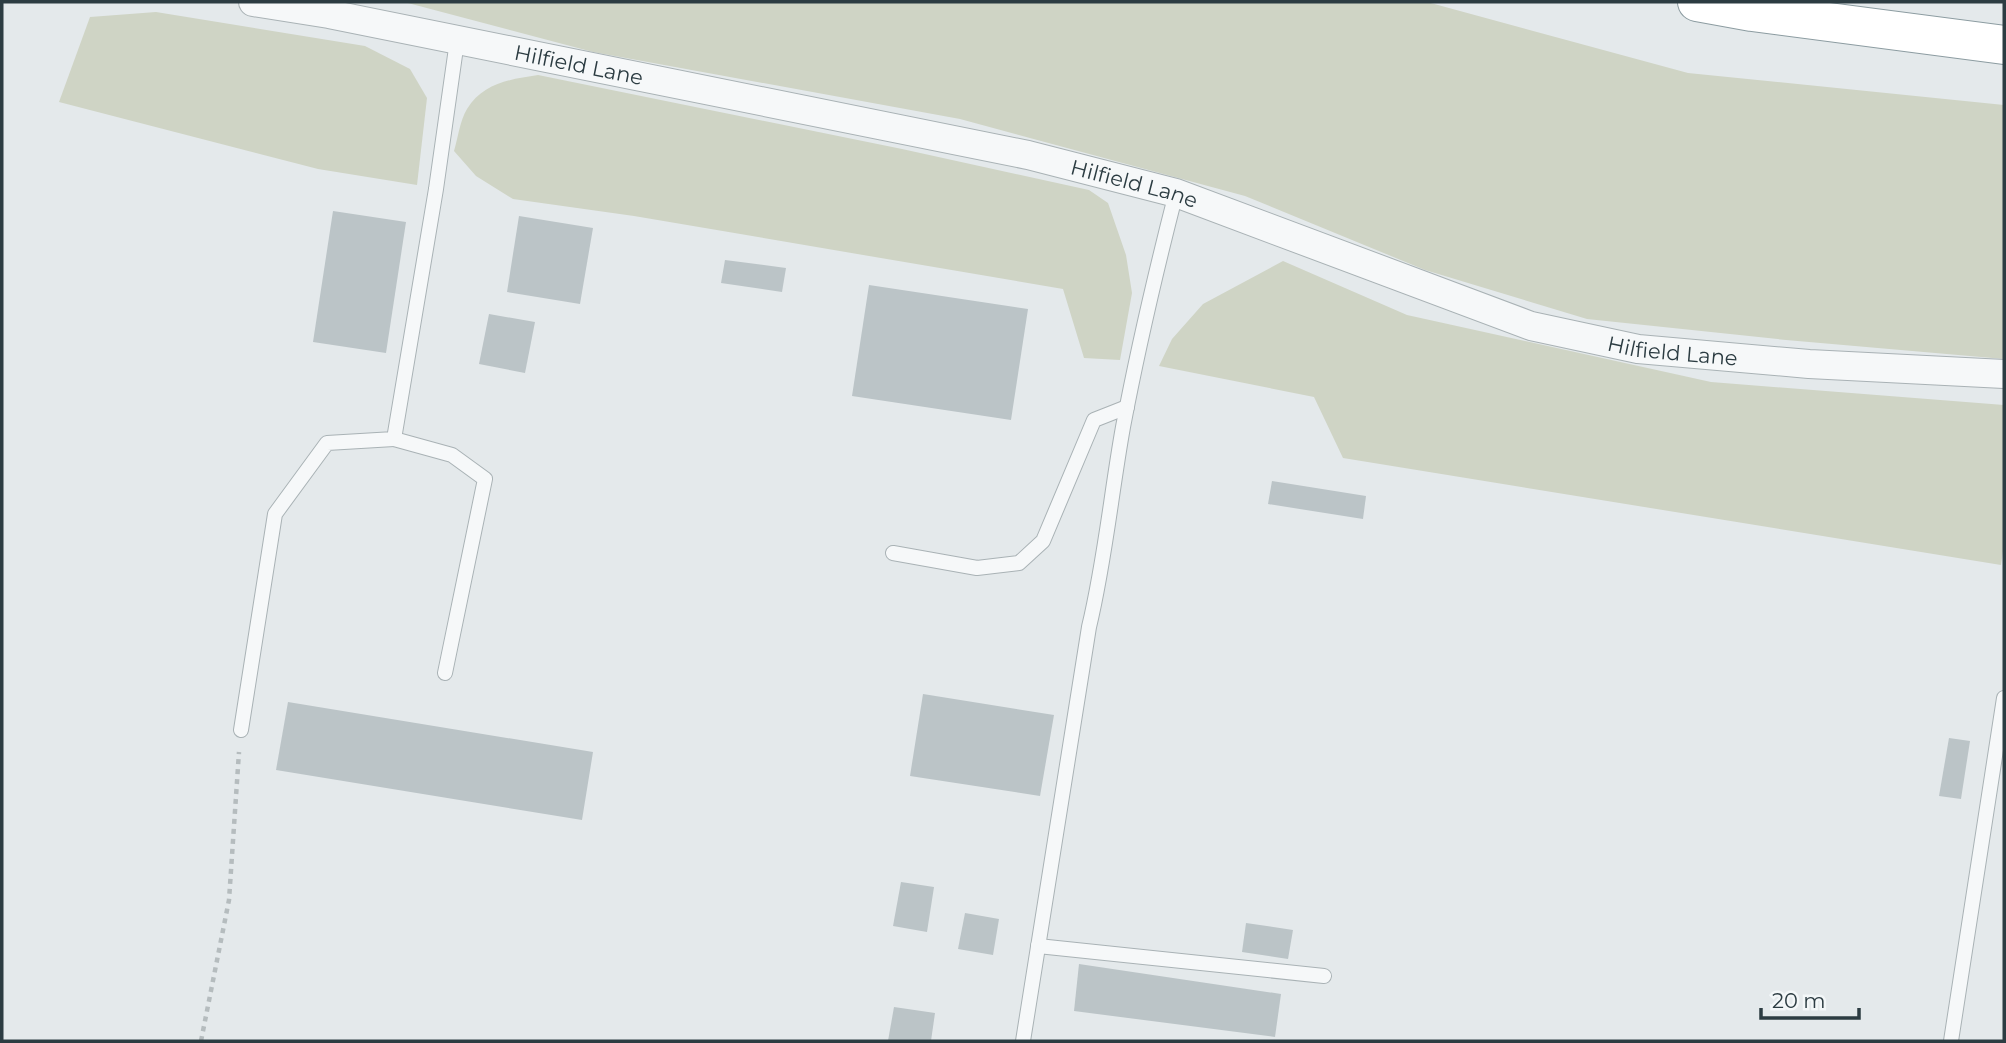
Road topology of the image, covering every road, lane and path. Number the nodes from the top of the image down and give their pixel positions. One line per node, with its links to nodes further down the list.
1 (253, 2): 3 (street, Hilfield Lane)
2 (1697, 2): 4 (highway)
3 (457, 41): 5 (street, Hilfield Lane); 8 (lane)
4 (2004, 45)
5 (1176, 193): 6 (street, Hilfield Lane); 7 (lane)
6 (2004, 374)
7 (1127, 407): 9 (lane); 13 (lane)
8 (394, 439): 10 (lane); 12 (lane)
9 (893, 553)
10 (445, 673)
11 (2004, 698): 17 (lane)
12 (241, 730): 15 (path)
13 (1038, 946): 14 (lane); 16 (lane)
14 (1324, 976)
15 (201, 1041)
16 (1023, 1041)
17 (1951, 1041)

